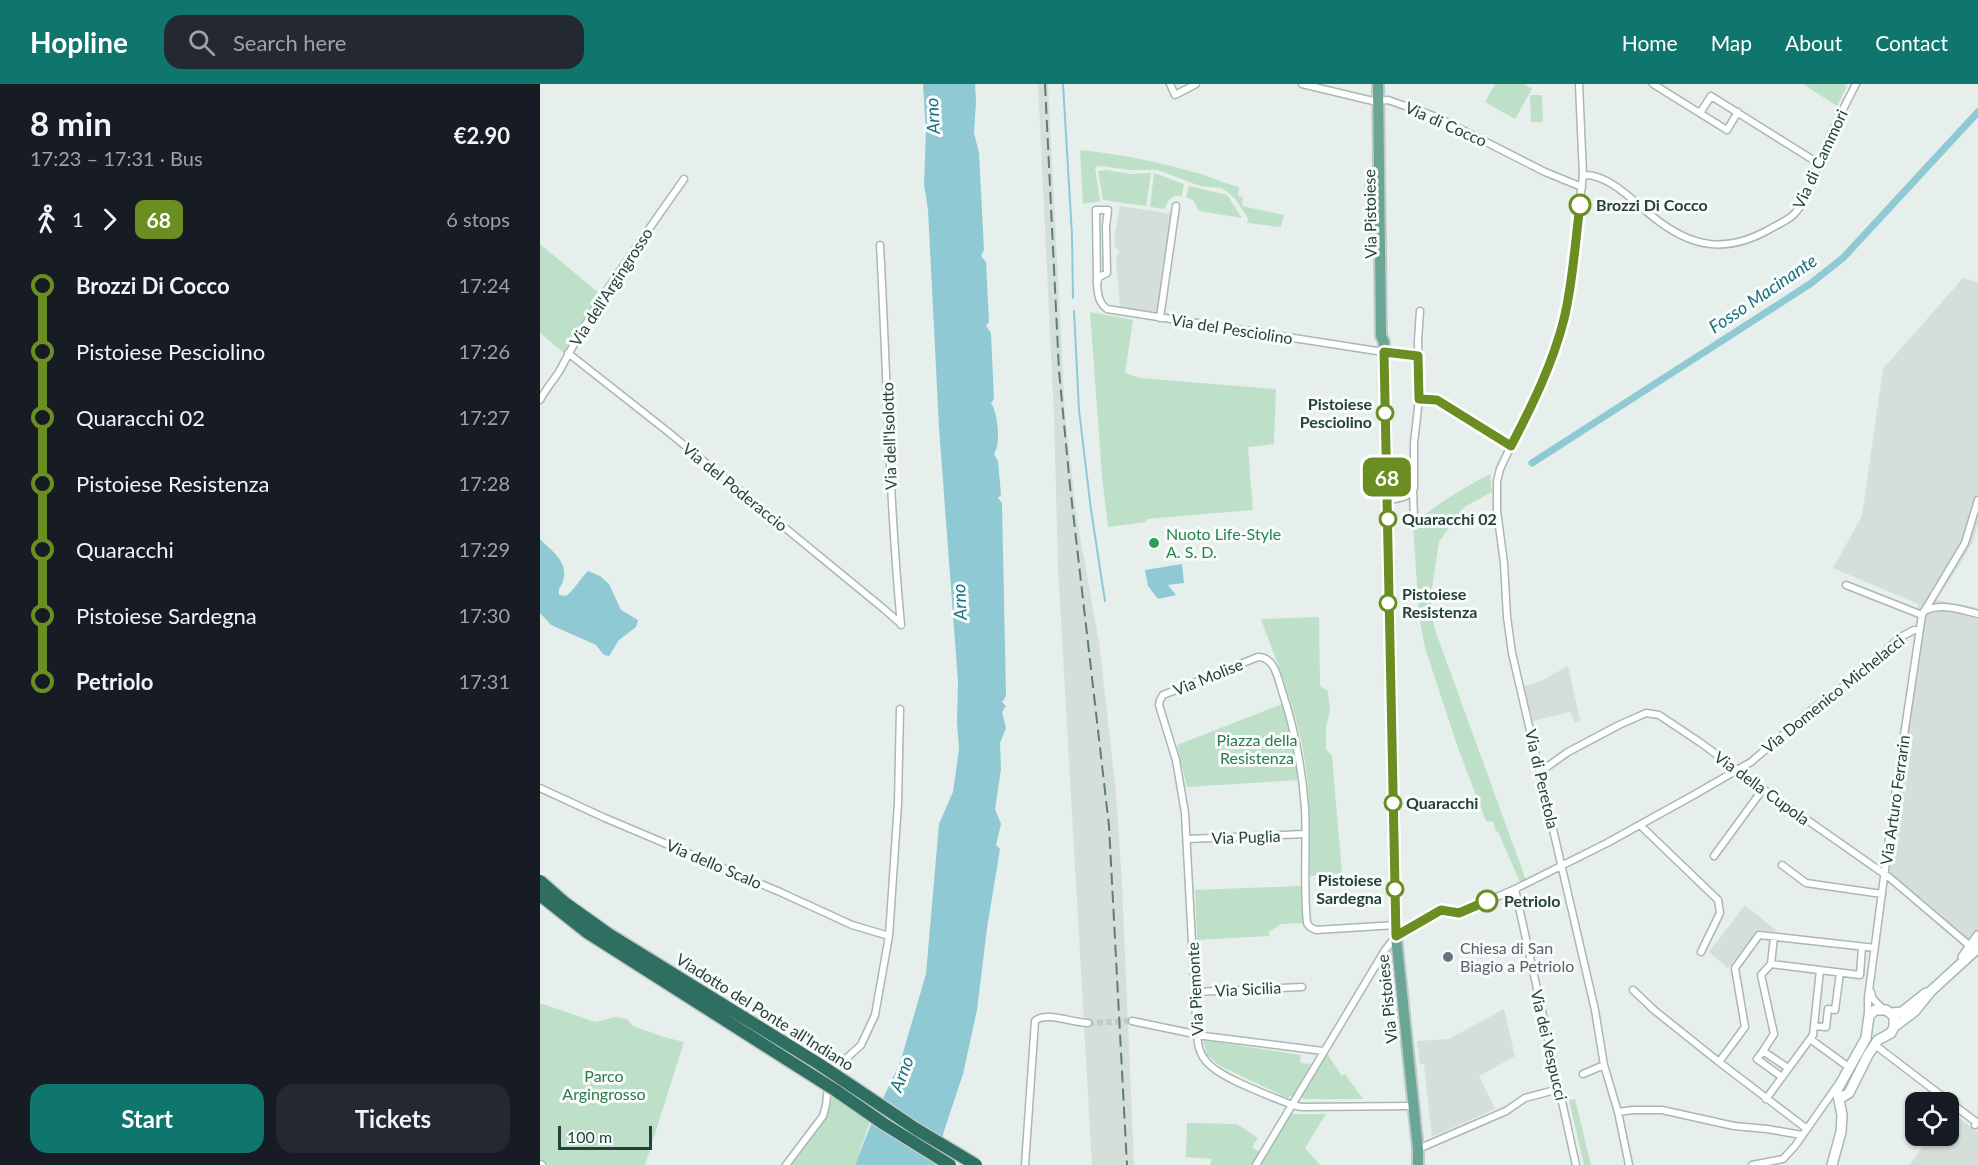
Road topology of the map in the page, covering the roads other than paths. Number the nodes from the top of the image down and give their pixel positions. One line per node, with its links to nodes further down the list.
1 (1170, 84): 2 (street)
2 (1196, 84)
3 (1302, 84): 9 (street, Via di Cocco)
4 (1378, 84): 9 (main road, Via Pistoiese)
5 (1383, 84): 9 (main road, Via Pistoiese)
6 (1579, 84): 13 (street)
7 (1653, 84): 11 (street)
8 (1856, 84): 12 (street, Via di Cammori)
9 (1381, 100): 15 (street, Via di Cocco); 21 (main road, Via Pistoiese); 21 (main road, Via Pistoiese)
10 (1738, 112): 11 (street); 11 (street); 12 (street)
11 (1700, 113)
12 (1818, 163): 13 (street, Via di Cammori)
13 (1583, 175): 15 (street)
14 (684, 179): 22 (street, Via dell'Argingrosso)
15 (1582, 187): 26 (street)
16 (1176, 206): 20 (street)
17 (880, 246): 34 (street, Via dell'Isolotto)
18 (1097, 284): 18 (street, Via del Pesciolino); 20 (street, Via del Pesciolino)
19 (1420, 311): 23 (street)
20 (1160, 318): 21 (street, Via del Pesciolino)
21 (1384, 347): 23 (street, Via del Pesciolino); 28 (main road, Via Pistoiese)
22 (568, 353): 24 (street, Via dell'Argingrosso); 34 (street, Via del Poderaccio)
23 (1418, 356): 25 (street)
24 (540, 397)
25 (1419, 399): 26 (street); 27 (street)
26 (1511, 446): 39 (street, Via di Peretola)
27 (1413, 490): 28 (street); 30 (street)
28 (1387, 500): 53 (main road, Via Pistoiese)
29 (1978, 500): 32 (street)
30 (1414, 519)
31 (1846, 585): 32 (street)
32 (1923, 613): 33 (street); 35 (street, Via Arturo Ferrarin)
33 (1978, 614)
34 (901, 626)
35 (1919, 630): 38 (street, Via Domenico Michelacci); 48 (street, Via Arturo Ferrarin)
36 (1160, 700): 43 (street, Via Molise); 44 (street, Via Piemonte)
37 (900, 709): 54 (street)
38 (1737, 769): 39 (street, Via della Cupola); 41 (street, Via della Cupola); 42 (street, Via Domenico Michelacci)
39 (1540, 772): 47 (street, Via di Peretola)
40 (540, 788): 54 (street, Via dello Scalo)
41 (1763, 789): 45 (street); 48 (street, Via della Cupola)
42 (1640, 825): 47 (street, Via Domenico Michelacci); 59 (street)
43 (1305, 834): 44 (street, Via Puglia); 53 (street)
44 (1187, 839): 69 (street, Via Piemonte)
45 (1714, 856)
46 (1782, 865): 51 (street)
47 (1561, 867): 50 (street, Via Domenico Michelacci); 83 (street, Via di Peretola)
48 (1884, 874): 51 (street, Via Arturo Ferrarin); 60 (street, Via della Cupola)
49 (540, 881): 105 (highway, Viadotto del Ponte all'Indiano, bridge)
50 (1515, 889): 53 (street, Via Domenico Michelacci); 91 (street, Via dei Vespucci)
51 (1882, 894): 58 (street, Via Arturo Ferrarin)
52 (540, 895): 104 (highway, Viadotto del Ponte all'Indiano, bridge)
53 (1396, 930): 80 (street); 95 (main road, Via Pistoiese)
54 (889, 936): 84 (street)
55 (1978, 936): 60 (main road)
56 (1774, 937): 57 (street); 62 (street); 82 (street)
57 (1862, 947): 58 (street); 64 (street)
58 (1875, 948): 65 (street, Via Arturo Ferrarin)
59 (1701, 952)
60 (1969, 953): 61 (street); 68 (main road)
61 (1978, 955)
62 (1771, 964): 63 (street); 81 (street)
63 (1820, 970): 64 (street); 74 (street)
64 (1840, 973): 74 (street)
65 (1870, 985): 70 (street); 73 (street, Via Arturo Ferrarin)
66 (1302, 987): 69 (street, Via Sicilia)
67 (1633, 990): 82 (street)
68 (1931, 991): 70 (main road); 75 (main road)
69 (1194, 992): 76 (street, Via Piemonte)
70 (1888, 1011): 73 (main road); 75 (main road)
71 (1132, 1021): 76 (street)
72 (1088, 1023): 106 (street)
73 (1868, 1023): 77 (main road); 86 (main road)
74 (1814, 1026): 78 (street)
75 (1894, 1027): 77 (main road)
76 (1197, 1035): 80 (street); 94 (street, Via Piemonte)
77 (1884, 1036): 79 (main road)
78 (1810, 1039): 85 (street); 86 (street)
79 (1875, 1045): 93 (main road); 98 (street)
80 (1323, 1051): 94 (street)
81 (1763, 1051): 85 (street); 88 (street)
82 (1719, 1062): 92 (street)
83 (1604, 1065): 87 (street); 96 (street, Via di Peretola)
84 (838, 1066)
85 (1788, 1068): 88 (street)
86 (1850, 1068): 89 (main road)
87 (1583, 1074)
88 (1782, 1077): 92 (street)
89 (1839, 1085): 93 (main road); 97 (street)
90 (828, 1087): 103 (street)
91 (1559, 1089): 101 (street); 109 (street, Via dei Vespucci)
92 (1766, 1099): 99 (street)
93 (1839, 1100): 97 (street); 112 (main road)
94 (1292, 1105): 95 (street, Via Piemonte); 107 (street)
95 (1414, 1106): 101 (main road, Via Pistoiese)
96 (1618, 1112): 100 (street); 110 (street, Via di Peretola)
97 (1819, 1112): 99 (street)
98 (1975, 1125)
99 (1807, 1129): 100 (street)
100 (1802, 1135): 102 (street)
101 (1418, 1149): 108 (main road, Via Pistoiese)
102 (1783, 1162): 111 (street)
103 (786, 1165)
104 (950, 1165)
105 (976, 1165)
106 (1025, 1165)
107 (1256, 1165)
108 (1420, 1165)
109 (1576, 1165)
110 (1629, 1165)
111 (1752, 1165)
112 (1832, 1165)

